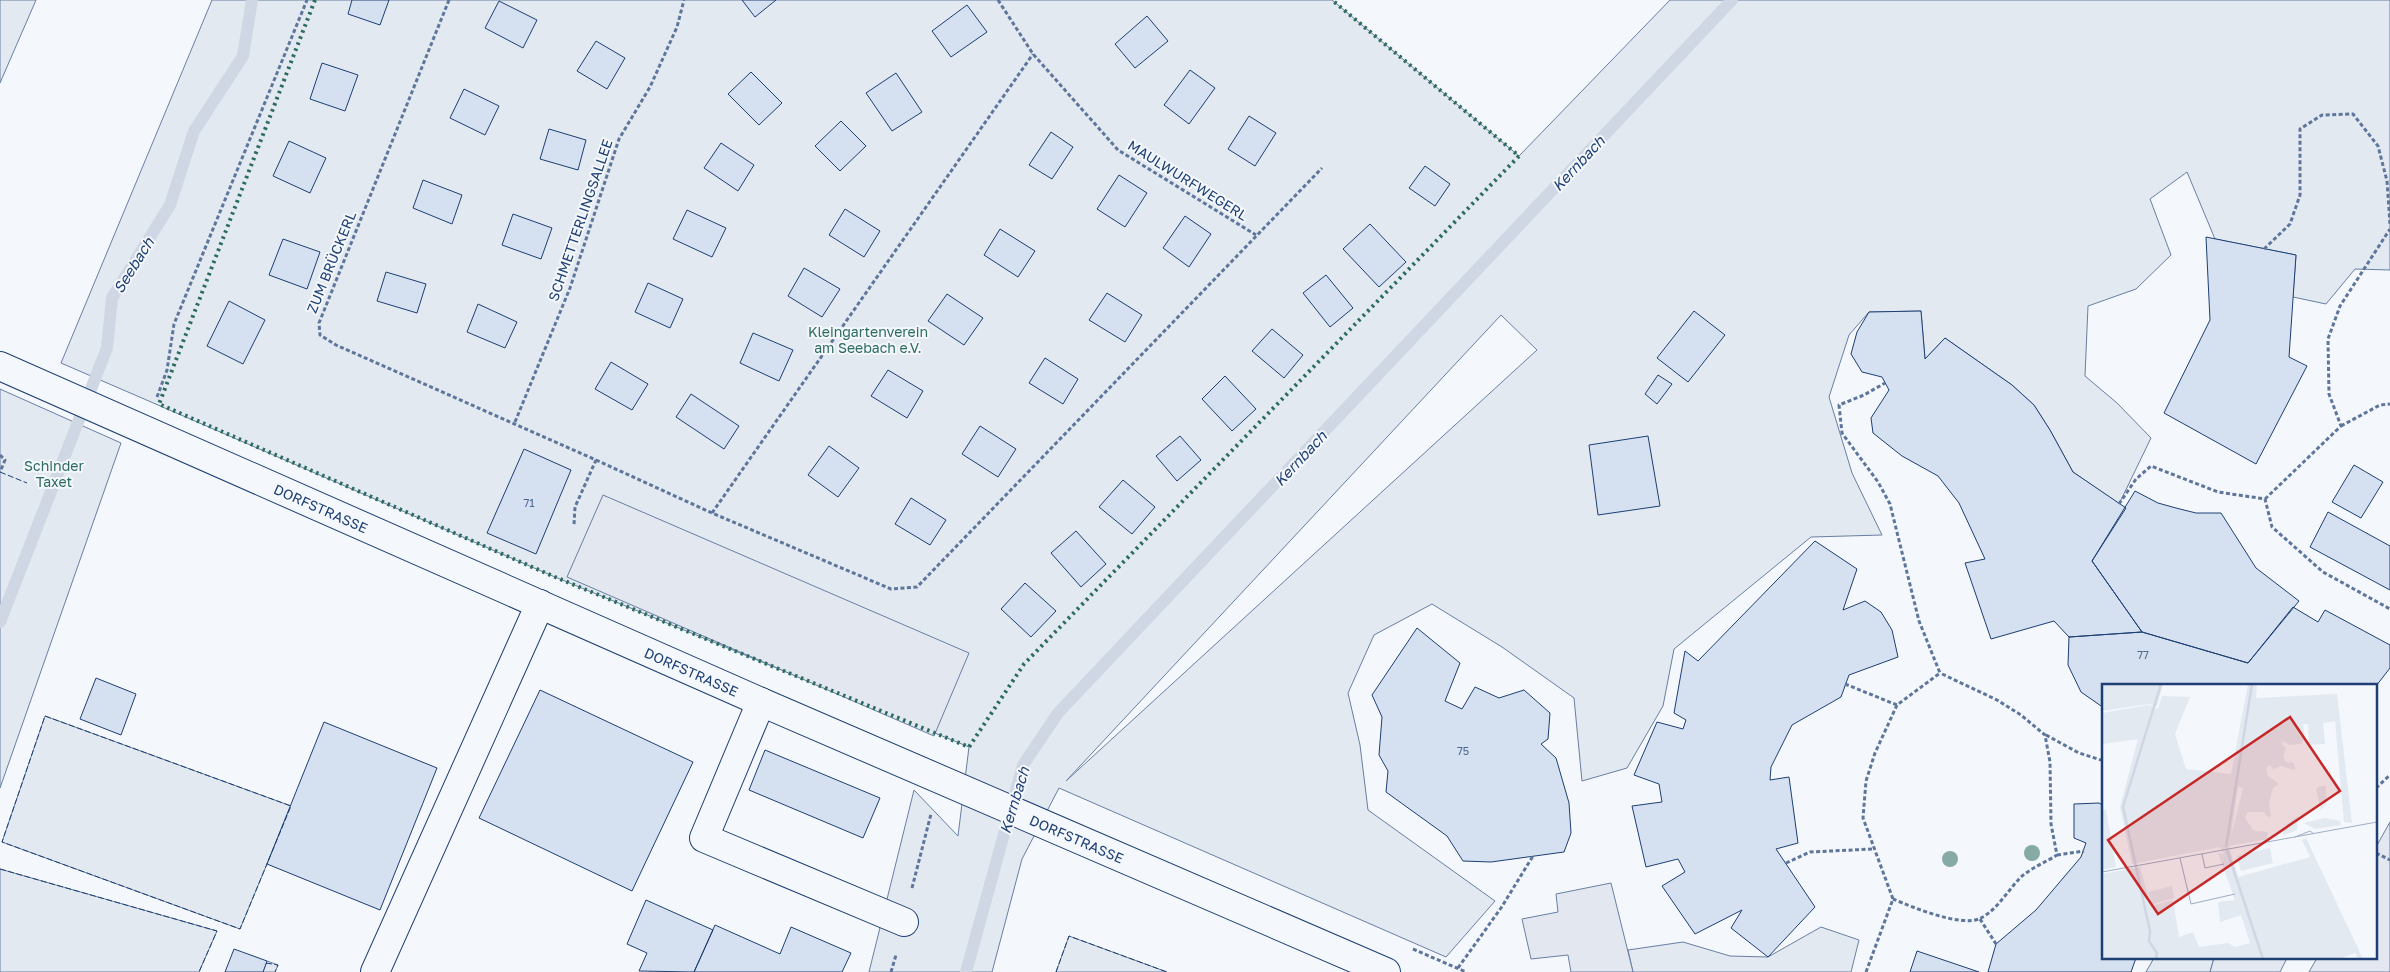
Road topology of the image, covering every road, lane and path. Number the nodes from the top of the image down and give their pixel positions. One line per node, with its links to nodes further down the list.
1 (307, 0): 15 (path)
2 (449, 0): 14 (path, ZUM BRÜCKERL)
3 (684, 0): 14 (path, SCHMETTERLINGSALLEE)
4 (998, 0): 5 (path, MAULWURFWEGERL)
5 (1033, 54): 9 (path, MAULWURFWEGERL); 22 (path)
6 (1322, 168): 9 (path)
7 (2390, 224): 10 (path)
8 (2390, 229): 16 (path)
9 (1256, 235): 22 (path)
10 (2264, 249)
11 (0, 366): 15 (street, DORFSTRASSE)
12 (1885, 383): 26 (path)
13 (2390, 404): 16 (path)
14 (515, 422): 18 (path)
15 (136, 426): 24 (street, DORFSTRASSE)
16 (2341, 426): 20 (path)
17 (0, 455): 19 (path)
18 (596, 460): 22 (path); 23 (path)
19 (0, 472)
20 (2265, 499): 21 (path); 25 (path)
21 (2119, 504)
22 (712, 513)
23 (574, 525)
24 (540, 604): 28 (street, DORFSTRASSE); 47 (street)
25 (2390, 609)
26 (1940, 673): 29 (path); 30 (path)
27 (1845, 684): 29 (path)
28 (761, 702): 33 (street, DORFSTRASSE); 44 (street)
29 (1897, 705): 35 (path)
30 (2046, 735): 31 (path); 38 (path)
31 (2102, 760)
32 (2390, 775): 34 (path)
33 (940, 780): 44 (path); 49 (street, DORFSTRASSE)
34 (2378, 786)
35 (1872, 848): 41 (path); 42 (path)
36 (2084, 851): 38 (path)
37 (2378, 854): 40 (path)
38 (2057, 855): 43 (path)
39 (1533, 856): 46 (path)
40 (2390, 860)
41 (1786, 863)
42 (1893, 899): 43 (path); 50 (path)
43 (1980, 919): 45 (path)
44 (904, 922): 48 (path)
45 (1996, 944)
46 (1458, 968)
47 (375, 972)
48 (891, 972)
49 (1386, 972)
50 (1866, 972)

